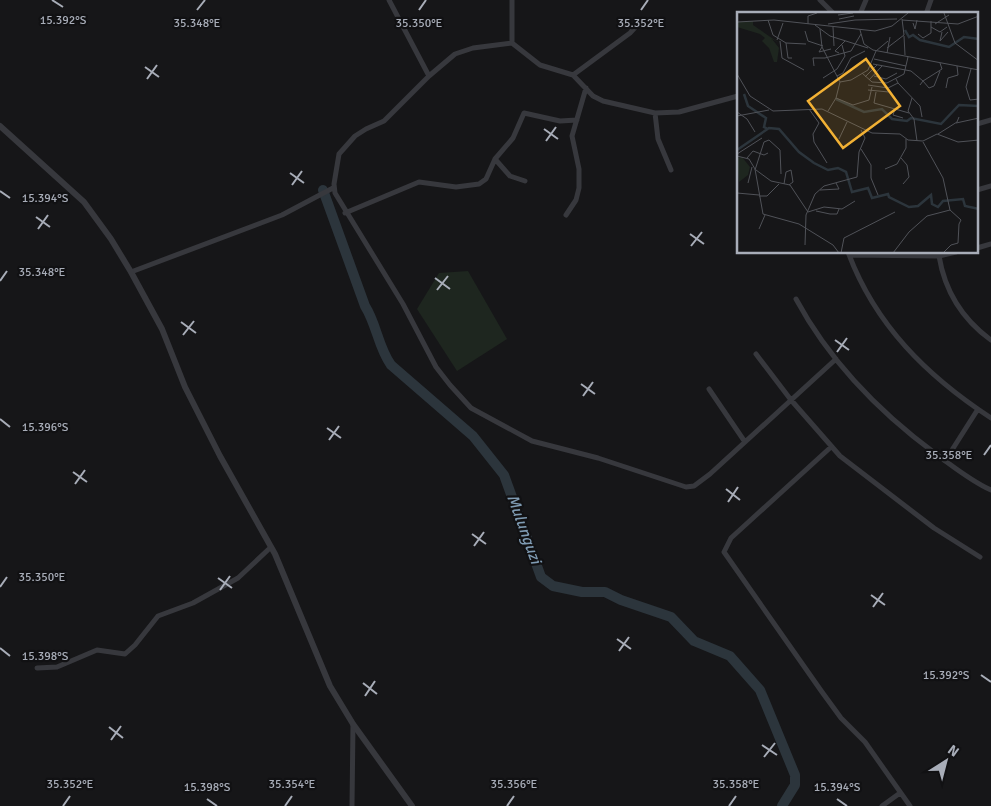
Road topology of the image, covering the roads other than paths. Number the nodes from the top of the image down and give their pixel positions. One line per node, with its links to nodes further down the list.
1 (389, 0): 12 (street)
2 (512, 0): 10 (street)
3 (820, 0): 6 (street)
4 (866, 0): 7 (street)
5 (931, 0): 8 (street)
6 (832, 12)
7 (861, 12)
8 (927, 12)
9 (641, 21): 11 (street)
10 (512, 43): 11 (street); 12 (street)
11 (573, 75): 13 (street)
12 (429, 76): 24 (street)
13 (586, 88): 15 (street); 16 (street)
14 (737, 96): 15 (street)
15 (655, 113): 21 (street)
16 (577, 120): 20 (street); 27 (street)
17 (991, 120): 18 (street)
18 (978, 124)
19 (0, 126): 33 (street)
20 (495, 160): 22 (street); 26 (street)
21 (671, 170)
22 (525, 181)
23 (991, 186): 25 (street)
24 (333, 188): 26 (street); 33 (street)
25 (978, 190)
26 (345, 212): 42 (street)
27 (566, 215)
28 (991, 244): 29 (street)
29 (978, 248)
30 (848, 254): 32 (street); 40 (street)
31 (948, 254): 32 (street)
32 (939, 256): 35 (street)
33 (130, 272): 46 (street)
34 (796, 298): 37 (street)
35 (991, 340)
36 (756, 354): 39 (street)
37 (836, 359): 39 (street); 44 (street)
38 (709, 389): 42 (street)
39 (791, 400): 42 (street); 43 (street)
40 (978, 409): 41 (street); 44 (street)
41 (991, 418)
42 (745, 442)
43 (831, 447): 47 (street); 50 (street)
44 (945, 461): 45 (street)
45 (991, 490)
46 (271, 546): 48 (street); 49 (street)
47 (980, 556)
48 (37, 668)
49 (353, 724): 51 (street); 52 (street)
50 (900, 793): 53 (street); 54 (street)
51 (352, 806)
52 (412, 806)
53 (882, 806)
54 (910, 806)

